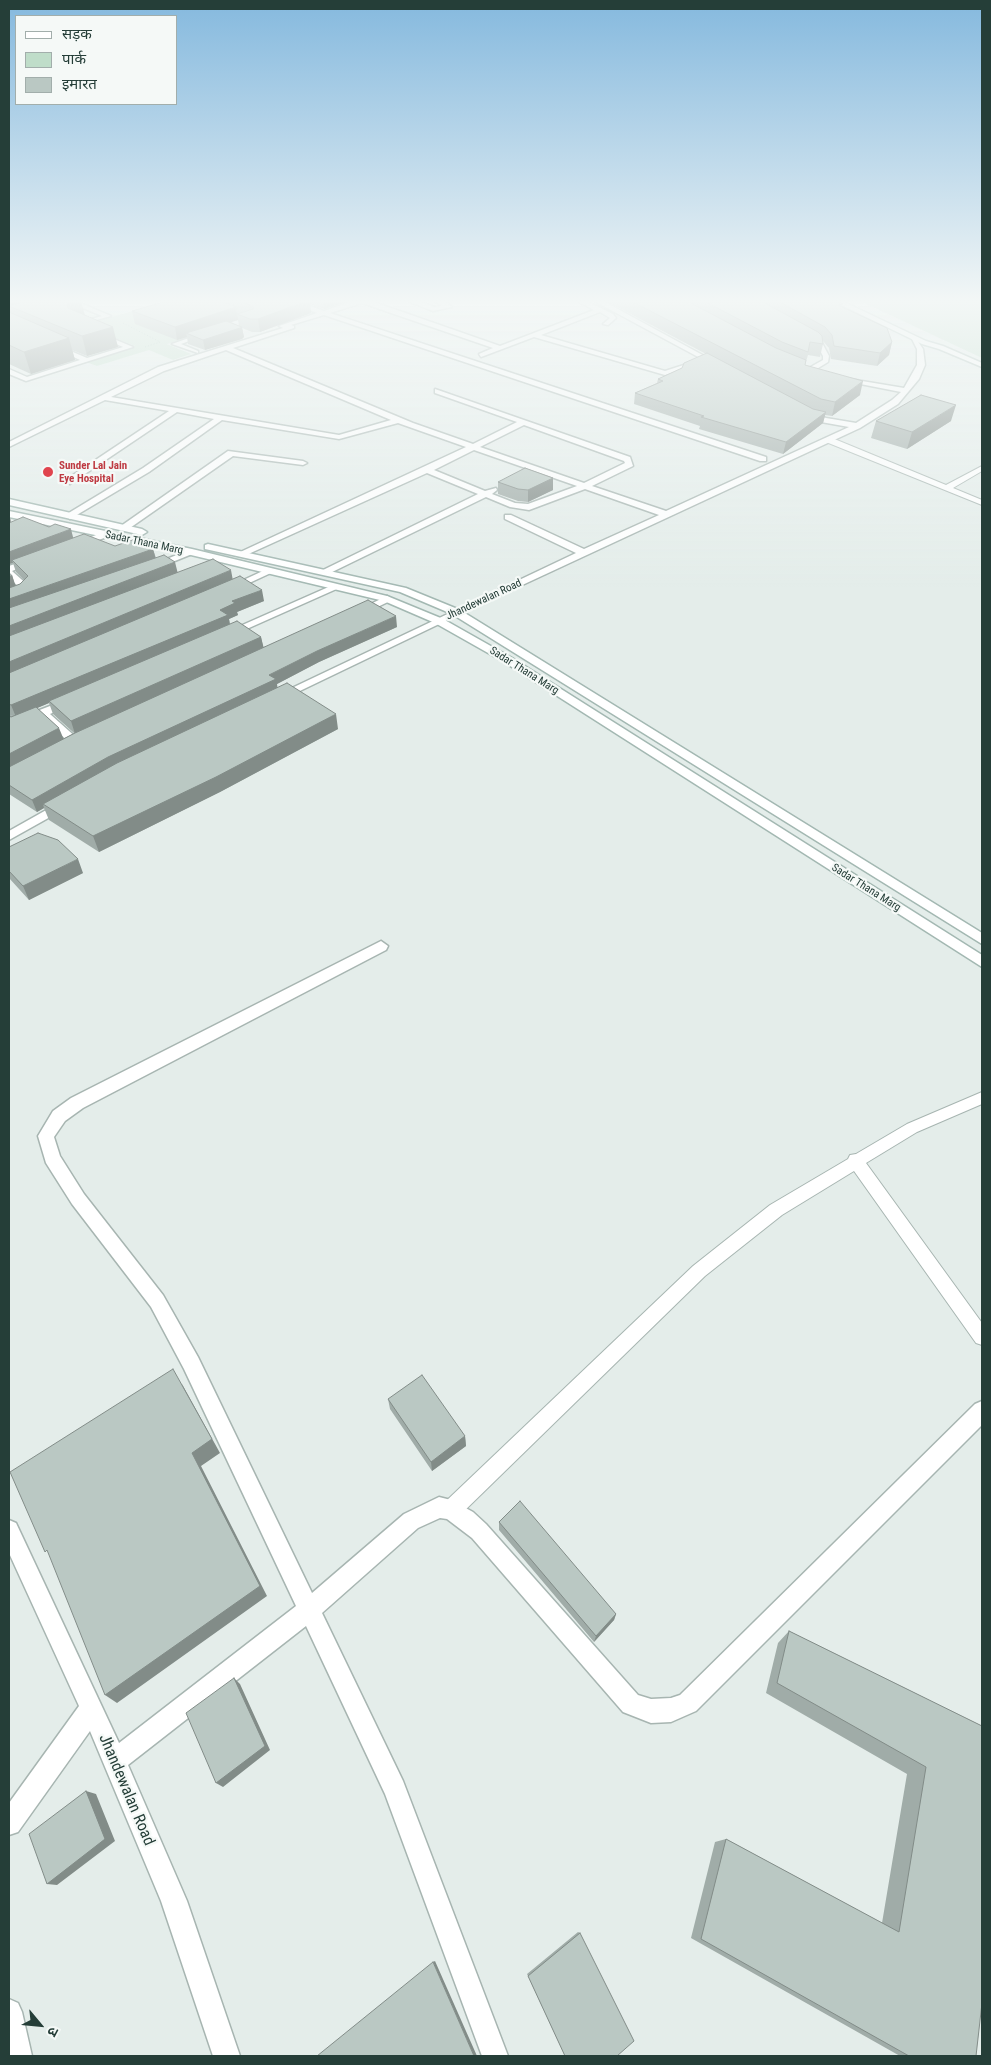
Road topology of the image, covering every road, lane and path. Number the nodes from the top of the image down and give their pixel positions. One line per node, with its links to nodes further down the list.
1 (343, 397): 9 (street)
2 (456, 397): 10 (street)
3 (578, 397): 15 (street)
4 (899, 397): 11 (street, Jhandewalan Road)
5 (105, 398): 7 (street); 13 (street)
6 (798, 408): 11 (street)
7 (174, 411): 8 (street); 21 (street)
8 (220, 418): 9 (street); 31 (street)
9 (398, 420): 14 (street)
10 (524, 422): 14 (street); 23 (street)
11 (857, 426): 12 (street, Jhandewalan Road)
12 (829, 440): 24 (lane); 30 (street, Jhandewalan Road)
13 (9, 445)
14 (473, 447): 18 (street); 19 (street)
15 (763, 459)
16 (303, 463): 34 (street)
17 (982, 468): 24 (lane)
18 (536, 469): 20 (street); 23 (street)
19 (427, 470): 25 (street); 39 (street)
20 (521, 477)
21 (70, 481)
22 (505, 484): 25 (street)
23 (586, 486): 28 (street); 30 (street)
24 (947, 488): 27 (lane)
25 (487, 493): 28 (street); 46 (street)
26 (9, 502): 31 (street, Sadar Thana Marg)
27 (982, 503)
28 (529, 507): 38 (street)
29 (9, 514): 32 (street, Sadar Thana Marg)
30 (668, 515): 38 (street, Jhandewalan Road)
31 (70, 516): 34 (street, Sadar Thana Marg)
32 (35, 520): 33 (street); 35 (street, Sadar Thana Marg)
33 (18, 527)
34 (124, 528): 39 (street, Sadar Thana Marg)
35 (104, 534): 36 (street); 37 (street, Sadar Thana Marg)
36 (70, 547)
37 (192, 552): 41 (street, Sadar Thana Marg); 43 (street)
38 (584, 553): 51 (street, Jhandewalan Road)
39 (241, 554): 46 (street, Sadar Thana Marg)
40 (44, 556): 44 (street)
41 (224, 561): 42 (street); 45 (street, Sadar Thana Marg)
42 (206, 568)
43 (146, 569)
44 (9, 571): 49 (street)
45 (268, 572): 47 (street, Sadar Thana Marg); 48 (street)
46 (326, 572): 51 (street, Sadar Thana Marg)
47 (336, 587): 50 (street, Sadar Thana Marg); 54 (street)
48 (214, 595)
49 (9, 596)
50 (387, 599): 52 (street); 53 (street, Sadar Thana Marg)
51 (456, 612): 53 (street, Jhandewalan Road); 62 (street, Sadar Thana Marg)
52 (352, 616)
53 (439, 621): 56 (street, Jhandewalan Road); 64 (street, Sadar Thana Marg)
54 (217, 638)
55 (80, 697): 57 (street)
56 (266, 704)
57 (44, 713): 58 (street); 59 (street)
58 (11, 724)
59 (75, 741)
60 (77, 797): 61 (street)
61 (9, 836)
62 (982, 939)
63 (381, 946): 71 (street)
64 (982, 962)
65 (982, 1098): 66 (lane)
66 (855, 1160): 67 (lane); 69 (lane)
67 (982, 1337)
68 (982, 1411): 69 (street)
69 (451, 1510): 71 (street)
70 (9, 1530): 72 (street, Jhandewalan Road)
71 (310, 1610): 73 (street); 78 (street)
72 (92, 1708): 73 (street, Jhandewalan Road); 74 (street)
73 (114, 1761): 77 (street, Jhandewalan Road)
74 (9, 1822)
75 (9, 2012): 76 (street)
76 (19, 2056)
77 (226, 2056)
78 (495, 2056)

